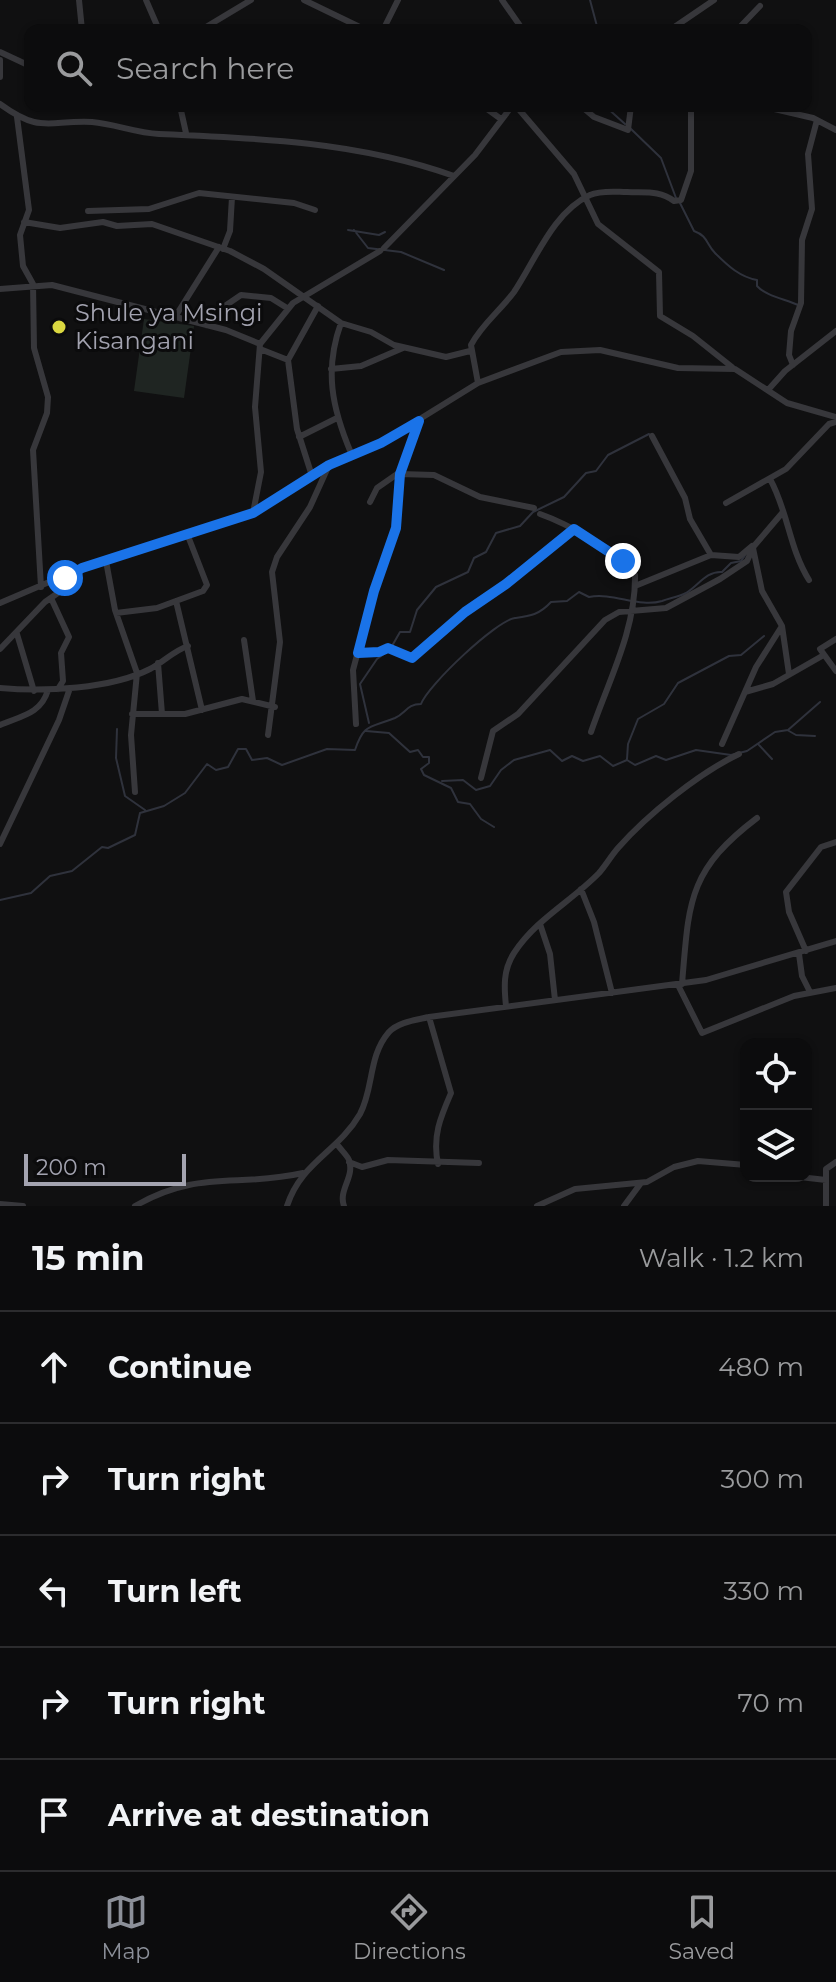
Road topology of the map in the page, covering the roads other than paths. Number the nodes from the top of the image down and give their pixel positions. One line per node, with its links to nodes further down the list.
1 (79, 0): 9 (street)
2 (146, 0): 10 (street)
3 (251, 0): 11 (street)
4 (304, 0): 12 (street)
5 (398, 0): 13 (street)
6 (502, 0): 14 (street)
7 (714, 0): 15 (street)
8 (760, 6): 16 (street)
9 (81, 24)
10 (156, 24)
11 (211, 24)
12 (354, 24)
13 (386, 24)
14 (519, 24)
15 (679, 24)
16 (743, 24)
17 (0, 56): 18 (street); 19 (street)
18 (24, 64)
19 (0, 77)
20 (0, 104): 29 (street)
21 (181, 112): 33 (street)
22 (491, 112): 30 (street)
23 (508, 112): 30 (street)
24 (519, 112): 36 (street)
25 (588, 112): 26 (street)
26 (630, 112)
27 (691, 112): 36 (street)
28 (785, 112): 31 (street)
29 (17, 117): 33 (street); 39 (street)
30 (501, 119): 34 (street)
31 (817, 120): 32 (street); 54 (street)
32 (836, 130)
33 (186, 133): 34 (street)
34 (454, 176): 43 (street)
35 (232, 197): 37 (street); 38 (street); 40 (street)
36 (585, 198): 52 (street); 56 (street)
37 (315, 210)
38 (88, 211)
39 (24, 222): 40 (street); 41 (street)
40 (221, 248): 43 (street); 46 (street)
41 (33, 284): 42 (street); 46 (street); 80 (street)
42 (0, 289)
43 (305, 295): 44 (street); 45 (street)
44 (318, 306): 47 (street); 53 (street)
45 (287, 308): 48 (street); 50 (street)
46 (175, 317): 48 (street)
47 (341, 323): 51 (street); 55 (street)
48 (206, 325): 50 (street)
49 (836, 331): 54 (street)
50 (260, 347): 53 (street); 72 (street)
51 (404, 348): 52 (street); 55 (street)
52 (470, 351): 57 (street)
53 (288, 360): 63 (street)
54 (793, 365): 58 (street)
55 (331, 369): 59 (street)
56 (735, 369): 57 (street); 58 (street)
57 (478, 383): 61 (street)
58 (768, 390): 60 (street)
59 (337, 418): 63 (street); 64 (street)
60 (836, 419): 68 (street)
61 (419, 421): 64 (street); 66 (street)
62 (652, 436): 76 (street)
63 (299, 437): 67 (street)
64 (351, 453): 65 (street)
65 (329, 465): 67 (street); 107 (street)
66 (400, 473): 69 (street); 73 (street); 94 (street)
67 (312, 476): 72 (street)
68 (770, 479): 70 (street); 71 (street)
69 (370, 502)
70 (726, 503)
71 (783, 512): 75 (street); 78 (street)
72 (253, 513): 74 (street)
73 (574, 529): 79 (street); 94 (street)
74 (188, 536): 77 (street); 84 (street)
75 (754, 547): 76 (street); 86 (street); 88 (street)
76 (711, 555): 79 (street)
77 (106, 561): 80 (street); 87 (street)
78 (809, 580)
79 (635, 586): 86 (street)
80 (41, 587): 85 (street)
81 (65, 588): 83 (street)
82 (0, 593): 85 (street)
83 (51, 598): 89 (street); 102 (street)
84 (176, 601): 87 (street); 93 (street)
85 (2, 602)
86 (631, 611): 113 (street); 117 (street)
87 (116, 613): 98 (street)
88 (782, 626): 99 (street); 105 (street)
89 (17, 634): 92 (street); 104 (street)
90 (836, 639): 95 (street)
91 (244, 640): 106 (street)
92 (2, 646)
93 (188, 646): 96 (street); 108 (street)
94 (358, 653): 111 (street)
95 (822, 656): 97 (street); 99 (street)
96 (158, 663): 98 (street); 110 (street)
97 (836, 671)
98 (137, 673): 101 (street); 109 (street)
99 (789, 674): 105 (street)
100 (0, 688): 104 (street)
101 (70, 688): 102 (street); 121 (street)
102 (58, 689): 103 (street)
103 (48, 690): 104 (street); 112 (street)
104 (34, 691)
105 (745, 692): 115 (street)
106 (253, 701): 107 (street); 108 (street)
107 (275, 707): 114 (street)
108 (202, 710): 110 (street)
109 (132, 714): 110 (street); 118 (street)
110 (162, 714)
111 (356, 724)
112 (0, 725)
113 (591, 732)
114 (268, 735)
115 (722, 744)
116 (739, 754): 122 (street)
117 (481, 778)
118 (135, 792)
119 (757, 818): 126 (street)
120 (836, 842): 125 (street)
121 (0, 844)
122 (581, 889): 123 (street); 129 (street)
123 (540, 924): 130 (street); 131 (street)
124 (836, 941): 125 (street)
125 (802, 952): 126 (street); 128 (street)
126 (680, 985): 128 (street); 129 (street)
127 (836, 988): 128 (street)
128 (810, 992)
129 (612, 993): 130 (street)
130 (555, 1000): 131 (street)
131 (506, 1006): 132 (street)
132 (429, 1017): 133 (street); 137 (street)
133 (337, 1144): 134 (street); 139 (street)
134 (349, 1162): 137 (street); 147 (street)
135 (836, 1162): 141 (street)
136 (479, 1163): 137 (street)
137 (438, 1164)
138 (740, 1164): 142 (street)
139 (303, 1173): 145 (street); 146 (street)
140 (812, 1178): 141 (street)
141 (826, 1180): 150 (street)
142 (641, 1183): 148 (street); 149 (street)
143 (0, 1204): 144 (street)
144 (23, 1206)
145 (135, 1206)
146 (287, 1206)
147 (344, 1206)
148 (537, 1206)
149 (624, 1206)
150 (826, 1206)

